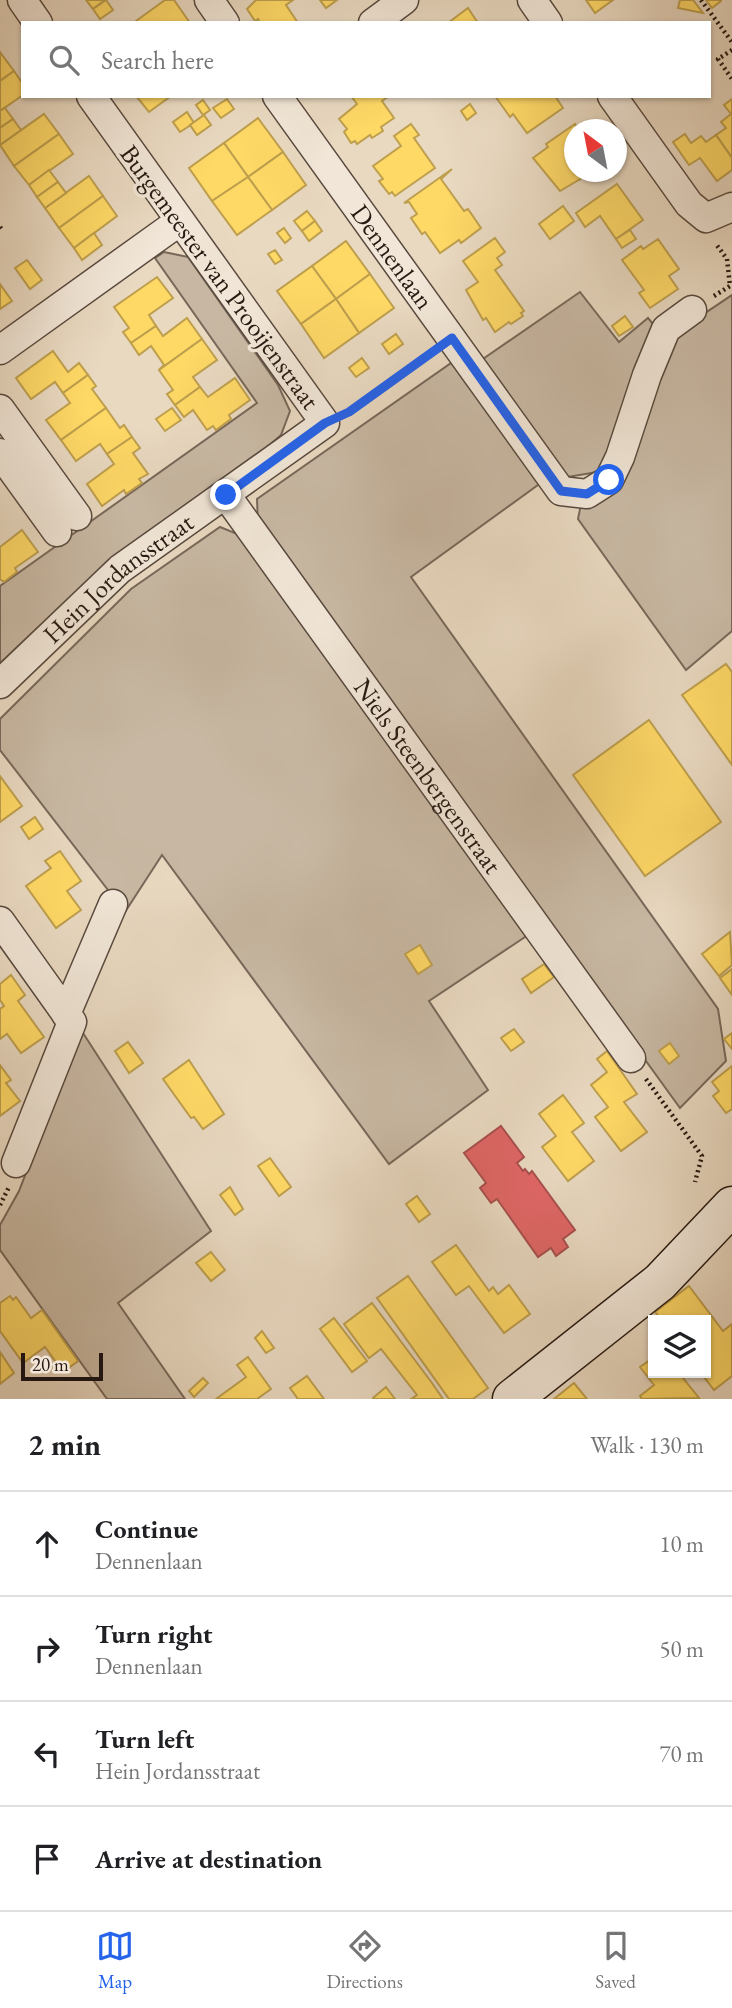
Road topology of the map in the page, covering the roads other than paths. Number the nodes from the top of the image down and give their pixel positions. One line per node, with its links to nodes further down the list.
1 (22, 0): 5 (street)
2 (209, 0): 6 (street)
3 (404, 0): 7 (street)
4 (531, 0): 8 (street)
5 (37, 21)
6 (224, 21)
7 (376, 21)
8 (547, 21)
9 (92, 98): 13 (street, Burgemeester van Prooijenstraat)
10 (278, 98): 14 (street, Dennenlaan)
11 (613, 98): 12 (street)
12 (719, 212)
13 (180, 221): 15 (street); 17 (street, Burgemeester van Prooijenstraat)
14 (692, 310)
15 (0, 350)
16 (0, 409): 18 (street)
17 (325, 423): 19 (street, Hein Jordansstraat)
18 (0, 453)
19 (226, 495): 20 (street, Hein Jordansstraat); 24 (street, Niels Steenbergenstraat)
20 (0, 684)
21 (113, 904): 23 (street)
22 (0, 921): 23 (street)
23 (66, 1014): 25 (street)
24 (631, 1058)
25 (16, 1163)
26 (732, 1206): 27 (street)
27 (512, 1399)

